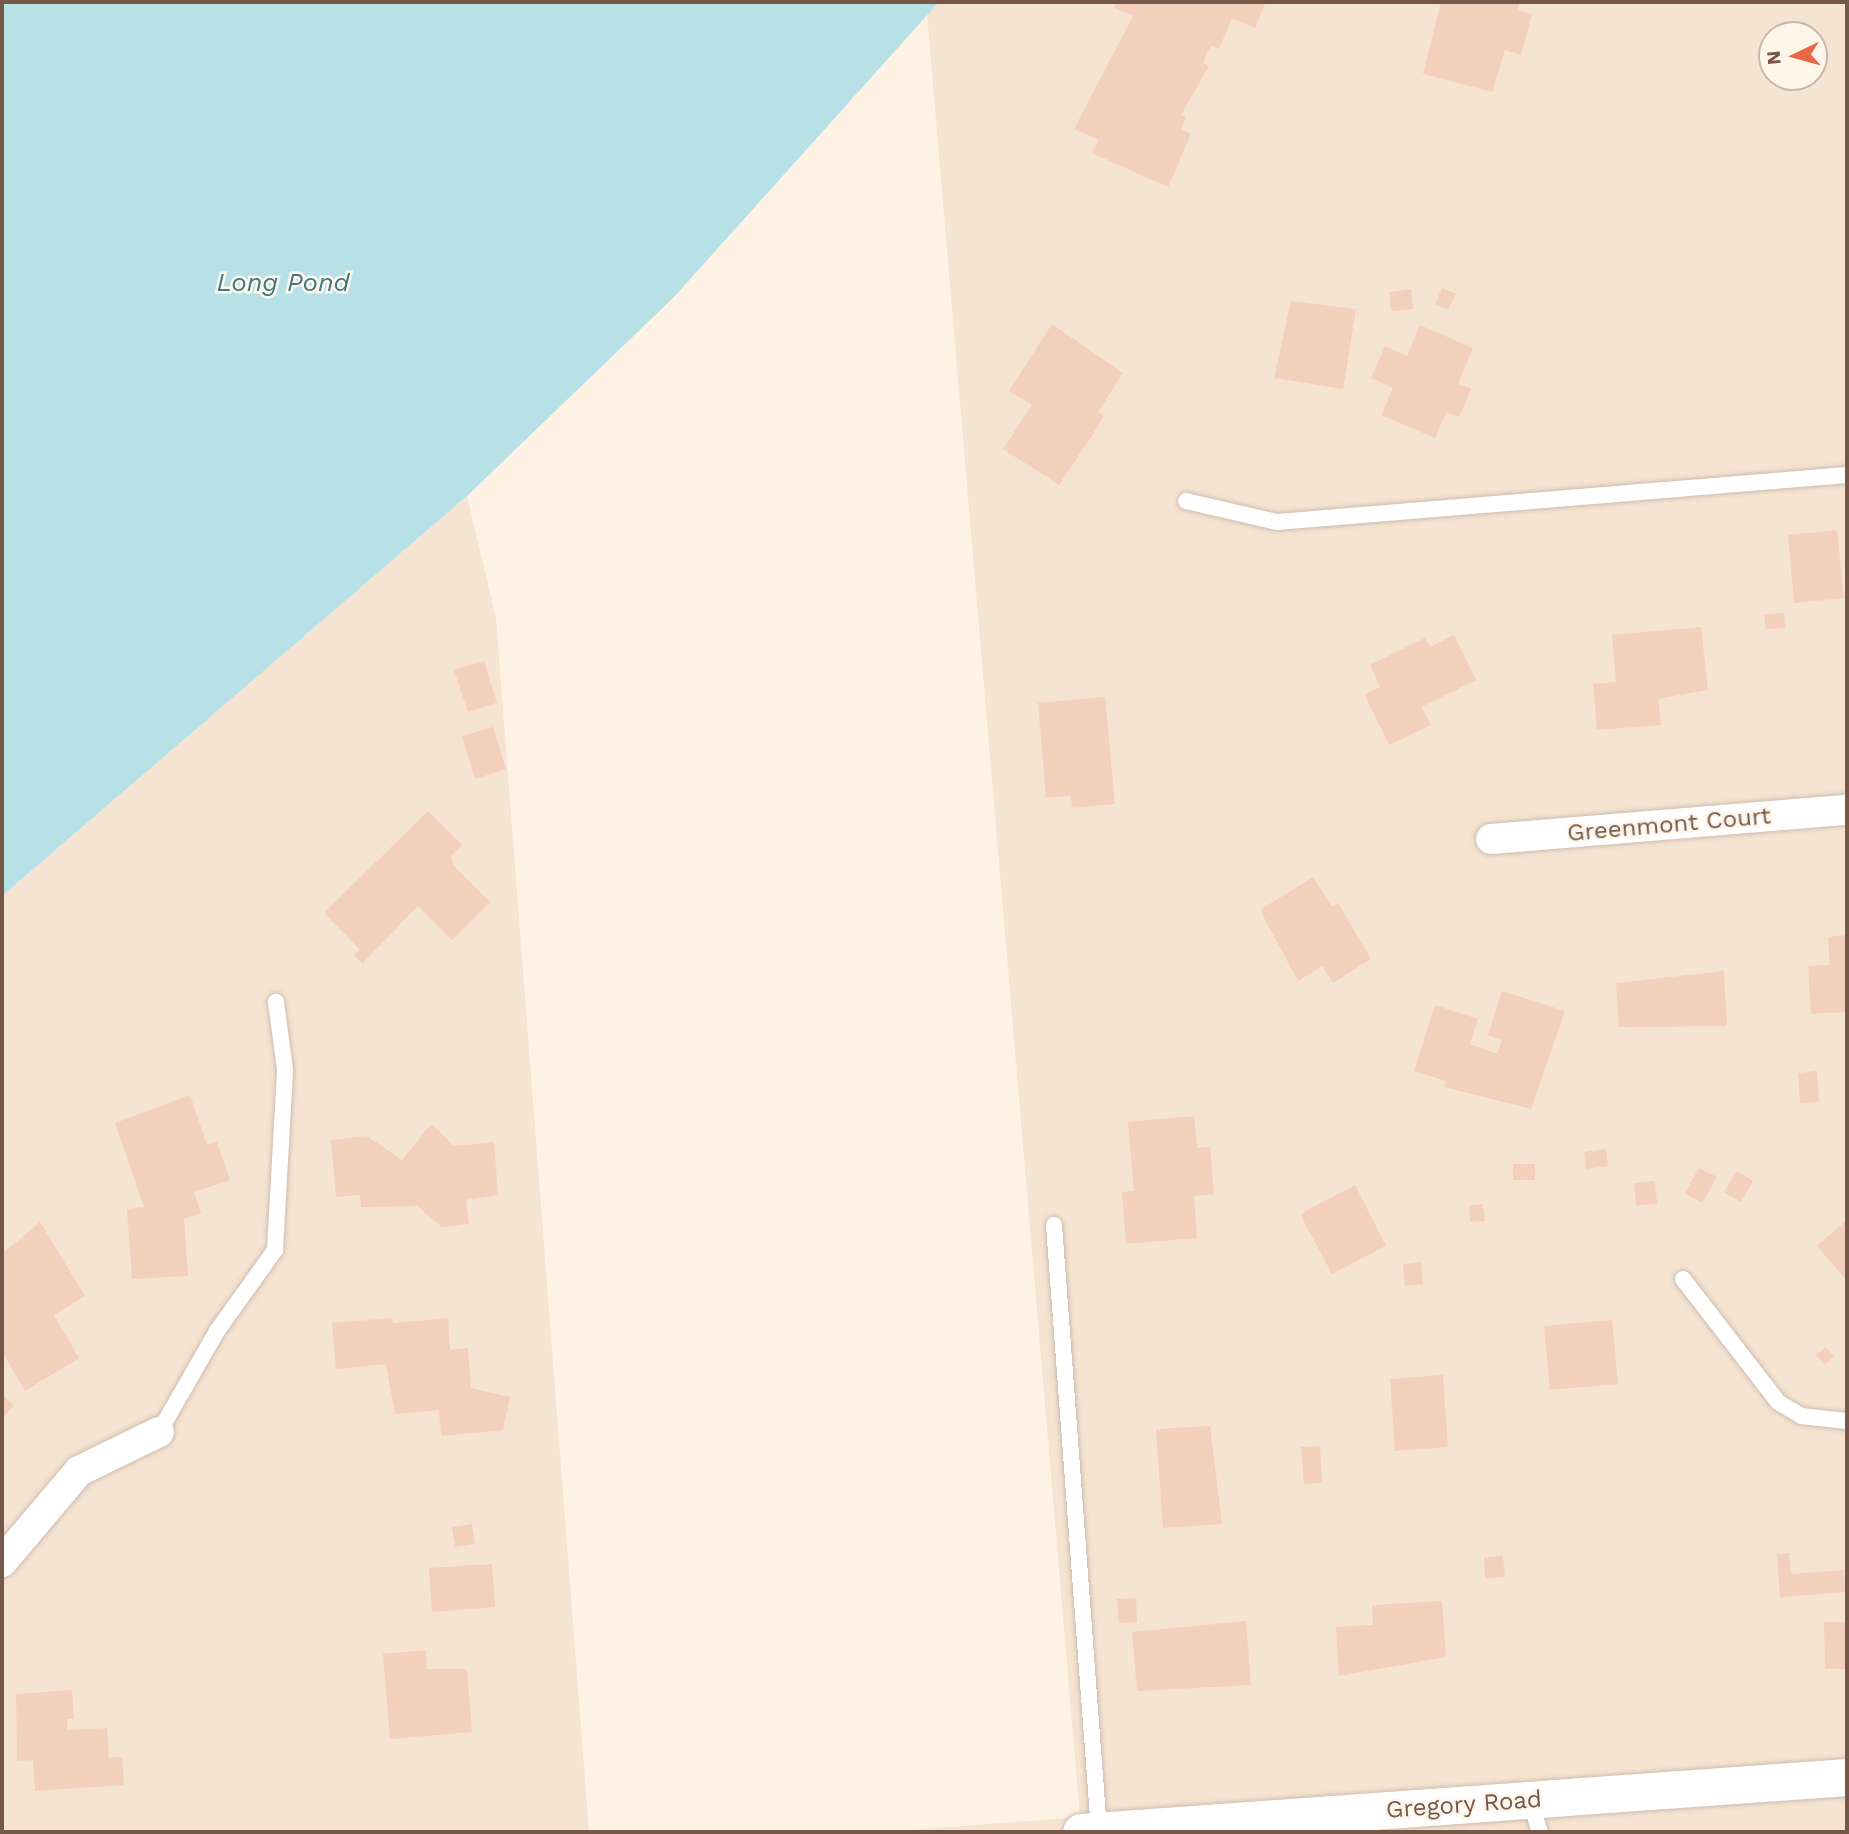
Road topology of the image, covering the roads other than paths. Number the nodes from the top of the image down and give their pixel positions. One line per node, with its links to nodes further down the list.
1 (1847, 475): 2 (lane)
2 (1186, 501)
3 (1847, 810): 4 (street, Greenmont Court)
4 (1491, 839)
5 (276, 1002): 9 (lane)
6 (1054, 1225): 13 (lane)
7 (1683, 1279): 8 (lane)
8 (1847, 1421)
9 (159, 1432): 10 (street)
10 (2, 1562)
11 (1847, 1777): 12 (street, Gregory Road)
12 (1535, 1816): 13 (street, Gregory Road)
13 (1090, 1831)

